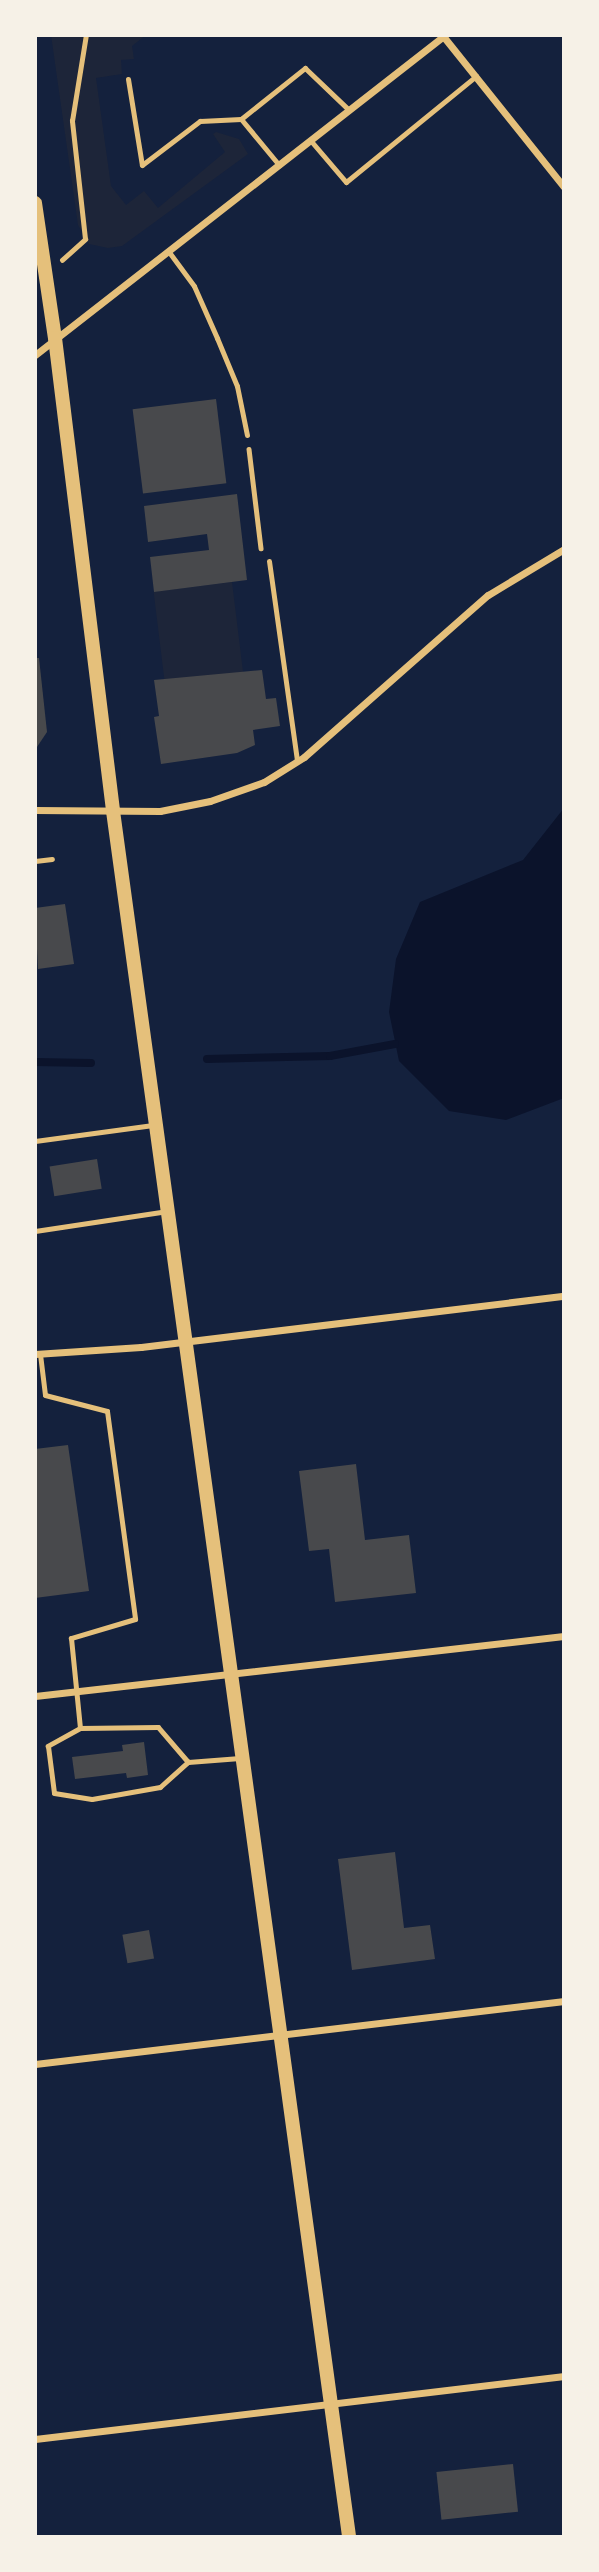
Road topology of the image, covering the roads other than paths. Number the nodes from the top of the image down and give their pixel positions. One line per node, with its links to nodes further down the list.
1 (444, 35): 2 (street); 4 (street)
2 (476, 76): 6 (lane); 8 (street)
3 (128, 79): 5 (lane)
4 (349, 110): 5 (lane); 6 (street)
5 (241, 119): 7 (lane)
6 (310, 141): 7 (street)
7 (279, 165): 10 (street)
8 (564, 187)
9 (35, 203): 11 (main road)
10 (169, 252): 11 (street); 13 (lane)
11 (55, 338): 12 (street); 18 (main road)
12 (35, 355)
13 (247, 435)
14 (564, 550): 16 (street)
15 (269, 561): 16 (lane)
16 (297, 761): 18 (street)
17 (35, 810): 18 (street)
18 (113, 811): 21 (main road)
19 (52, 859): 20 (lane)
20 (35, 861)
21 (156, 1124): 22 (lane); 23 (main road)
22 (35, 1141)
23 (168, 1211): 24 (lane); 26 (main road)
24 (35, 1230)
25 (564, 1296): 26 (street)
26 (186, 1342): 27 (street); 29 (main road)
27 (37, 1354): 30 (lane)
28 (564, 1636): 29 (street)
29 (231, 1672): 30 (street); 33 (main road)
30 (78, 1690): 31 (street); 32 (lane)
31 (35, 1696)
32 (80, 1728): 34 (lane); 34 (lane)
33 (243, 1757): 34 (lane); 36 (main road)
34 (188, 1762)
35 (564, 2001): 36 (street)
36 (281, 2035): 37 (street); 39 (main road)
37 (35, 2064)
38 (564, 2376): 39 (street)
39 (331, 2404): 40 (street); 41 (main road)
40 (35, 2439)
41 (349, 2537)

